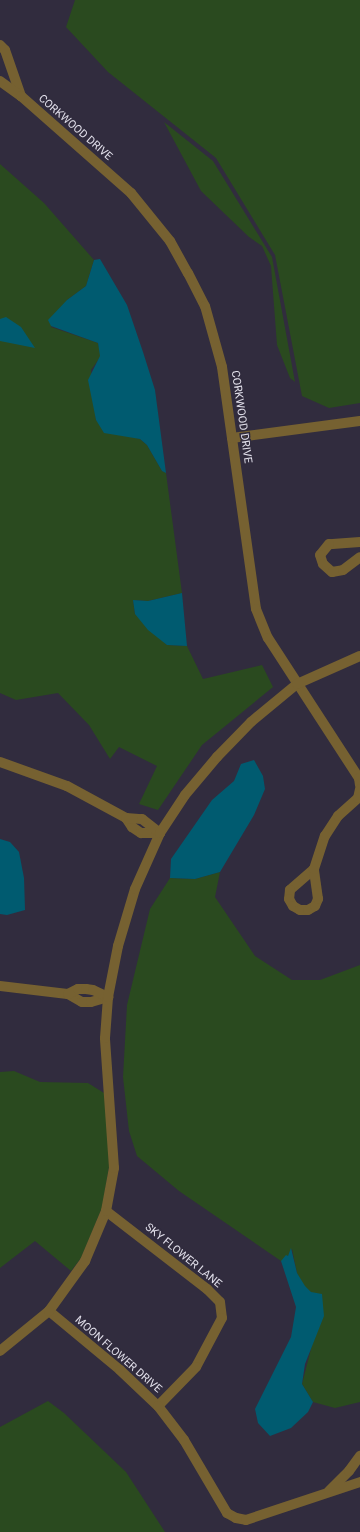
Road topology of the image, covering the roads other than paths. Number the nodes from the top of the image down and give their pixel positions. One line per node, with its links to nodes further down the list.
1 (0, 45): 3 (street, CORKWOOD DRIVE)
2 (0, 81): 3 (street, CORKWOOD DRIVE)
3 (21, 96): 5 (street, CORKWOOD DRIVE)
4 (360, 421): 5 (street)
5 (232, 438): 9 (street, CORKWOOD DRIVE)
6 (360, 542): 7 (street)
7 (360, 557)
8 (360, 656): 9 (street)
9 (296, 684): 11 (street, CORKWOOD DRIVE); 13 (street)
10 (0, 762): 13 (street)
11 (360, 785)
12 (360, 788): 14 (street)
13 (160, 833): 16 (street)
14 (314, 869)
15 (0, 986): 16 (street)
16 (108, 997): 17 (street)
17 (106, 1211): 18 (street); 20 (street, SKY FLOWER LANE)
18 (49, 1311): 19 (street); 20 (street, MOON FLOWER DRIVE)
19 (0, 1351)
20 (158, 1406): 23 (street, MOON FLOWER DRIVE)
21 (360, 1456): 23 (street, MOON FLOWER DRIVE)
22 (360, 1482): 23 (street, MOON FLOWER DRIVE)
23 (327, 1494)

